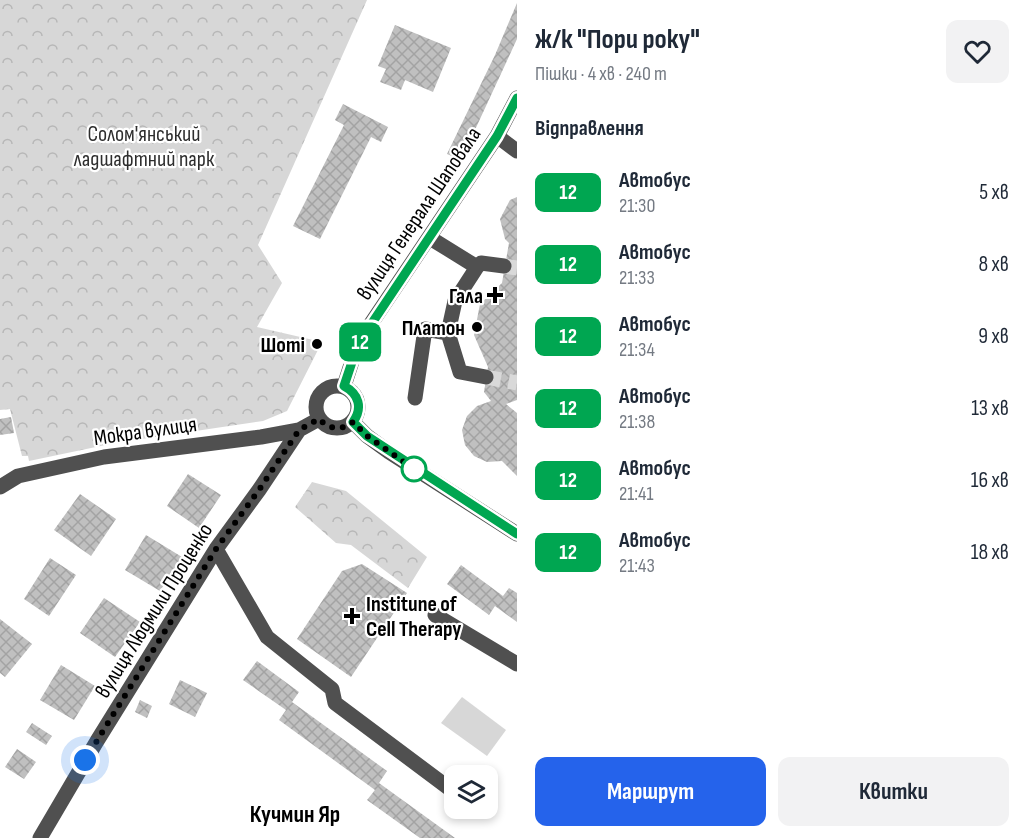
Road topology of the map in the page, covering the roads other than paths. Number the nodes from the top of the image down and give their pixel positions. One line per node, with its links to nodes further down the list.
1 (517, 98): 2 (street, вулиця Генерала Шаповала)
2 (497, 136): 3 (street); 4 (street, вулиця Генерала Шаповала)
3 (517, 151)
4 (430, 238): 6 (street); 9 (street, вулиця Генерала Шаповала)
5 (504, 266): 6 (street)
6 (477, 267): 7 (street)
7 (448, 333): 8 (street); 10 (street)
8 (486, 377)
9 (344, 386): 11 (street); 12 (street)
10 (416, 398)
11 (319, 419): 12 (street); 13 (street, вулиця Людмили Проценко)
12 (353, 422): 15 (street)
13 (299, 430): 14 (street, Мокра вулиця); 16 (street, вулиця Людмили Проценко)
14 (0, 487)
15 (517, 534)
16 (216, 549): 19 (street); 20 (street, вулиця Людмили Проценко)
17 (435, 615): 18 (street)
18 (517, 664)
19 (444, 785)
20 (40, 838)

